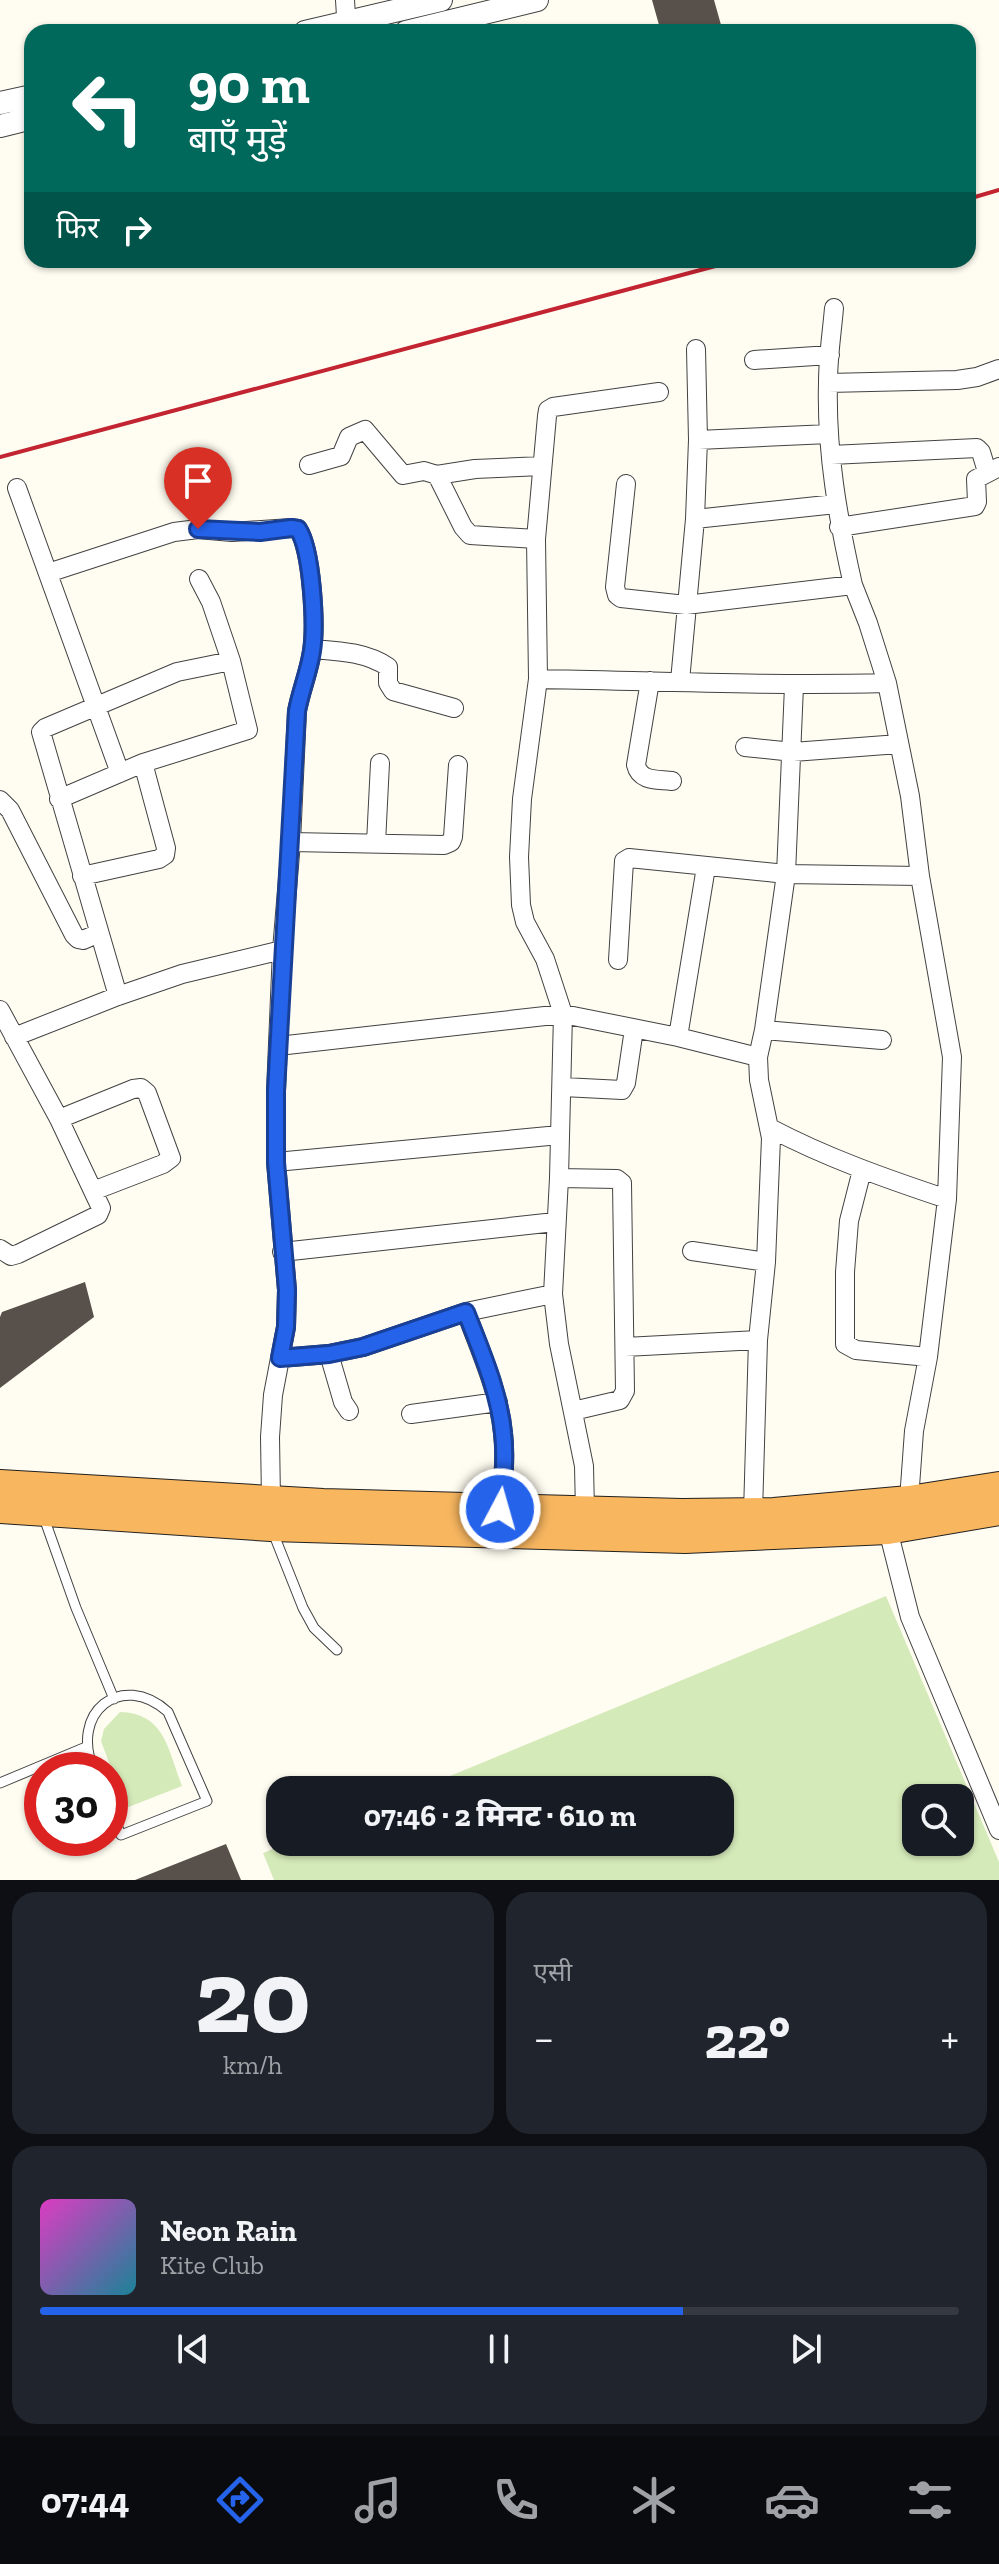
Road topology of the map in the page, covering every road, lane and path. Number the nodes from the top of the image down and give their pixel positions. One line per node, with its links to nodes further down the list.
1 (441, 0): 3 (street)
2 (537, 0): 4 (street)
3 (346, 18)
4 (439, 24)
5 (24, 98): 6 (street)
6 (0, 103)
7 (24, 120): 8 (street)
8 (0, 126)
9 (834, 308): 11 (street)
10 (696, 349): 17 (street)
11 (830, 355): 12 (street); 14 (street)
12 (754, 360)
13 (999, 369): 14 (street)
14 (828, 383): 16 (street)
15 (659, 392): 20 (street)
16 (829, 434): 17 (street); 18 (street)
17 (698, 440): 26 (street)
18 (831, 455): 21 (street); 25 (street)
19 (309, 465): 22 (street)
20 (542, 466): 22 (street); 28 (street)
21 (993, 470): 27 (street)
22 (437, 475): 28 (street)
23 (626, 484): 32 (street)
24 (17, 488): 29 (street)
25 (836, 504): 26 (street); 27 (street)
26 (695, 519): 32 (street)
27 (839, 527): 31 (street)
28 (536, 539): 35 (street)
29 (48, 573): 33 (street); 40 (street)
30 (199, 579): 34 (street)
31 (853, 585): 32 (street); 38 (street)
32 (686, 605): 37 (street)
33 (313, 649): 41 (street); 52 (street)
34 (231, 661): 40 (street); 45 (street)
35 (538, 679): 36 (street); 62 (street)
36 (650, 681): 37 (street); 49 (street)
37 (680, 681): 39 (street)
38 (887, 683): 39 (street); 42 (street)
39 (794, 686): 44 (street)
40 (97, 705): 48 (street); 50 (street)
41 (454, 708)
42 (899, 744): 44 (street); 57 (street)
43 (745, 747): 44 (street)
44 (793, 752): 55 (street)
45 (143, 763): 48 (street); 56 (street)
46 (380, 763): 53 (street)
47 (458, 765): 53 (street)
48 (120, 773): 50 (street)
49 (672, 781)
50 (59, 799): 56 (street)
51 (0, 800): 58 (street)
52 (291, 842): 53 (street); 59 (street)
53 (376, 843)
54 (706, 867): 55 (street); 60 (street); 66 (street)
55 (786, 874): 57 (street); 65 (street)
56 (82, 876): 58 (street)
57 (920, 876): 78 (street)
58 (99, 933): 61 (street)
59 (282, 950): 61 (street); 68 (street)
60 (618, 960)
61 (118, 996): 63 (street)
62 (563, 1014): 64 (street); 68 (street); 70 (street)
63 (6, 1026): 71 (street)
64 (634, 1029): 66 (street); 70 (street)
65 (764, 1030): 67 (street); 69 (street)
66 (678, 1037): 69 (street)
67 (882, 1040)
68 (278, 1046): 74 (street)
69 (758, 1057): 72 (street)
70 (563, 1087): 73 (street)
71 (59, 1119): 77 (street); 77 (street)
72 (770, 1128): 75 (street); 83 (street)
73 (559, 1135): 74 (street); 76 (street)
74 (276, 1162): 82 (street)
75 (862, 1170): 78 (street); 89 (street)
76 (559, 1178): 79 (street); 87 (street)
77 (93, 1191): 80 (street)
78 (947, 1199): 89 (street)
79 (555, 1222): 82 (street); 84 (street)
80 (0, 1249)
81 (692, 1251): 83 (street)
82 (282, 1252): 90 (street)
83 (766, 1262): 86 (street)
84 (553, 1294): 85 (street); 93 (street)
85 (466, 1312): 88 (street); 91 (street)
86 (758, 1340): 87 (street); 104 (street)
87 (625, 1347): 93 (street)
88 (329, 1354): 90 (street); 92 (street)
89 (928, 1357): 97 (street)
90 (280, 1358): 103 (street)
91 (498, 1402): 94 (street); 99 (street)
92 (349, 1411)
93 (573, 1411): 100 (street)
94 (411, 1414)
95 (0, 1484): 103 (highway)
96 (999, 1486): 97 (highway)
97 (909, 1500): 104 (highway)
98 (0, 1509): 102 (highway)
99 (500, 1509): 100 (highway); 103 (highway)
100 (585, 1511): 104 (highway)
101 (999, 1511): 105 (highway)
102 (41, 1512): 103 (highway); 107 (lane)
103 (271, 1513): 105 (highway); 106 (lane)
104 (753, 1513)
105 (888, 1530): 111 (street)
106 (337, 1650)
107 (114, 1699): 108 (lane); 112 (lane)
108 (86, 1747): 109 (lane); 110 (lane)
109 (88, 1752)
110 (0, 1783)
111 (999, 1830)
112 (128, 1832)

